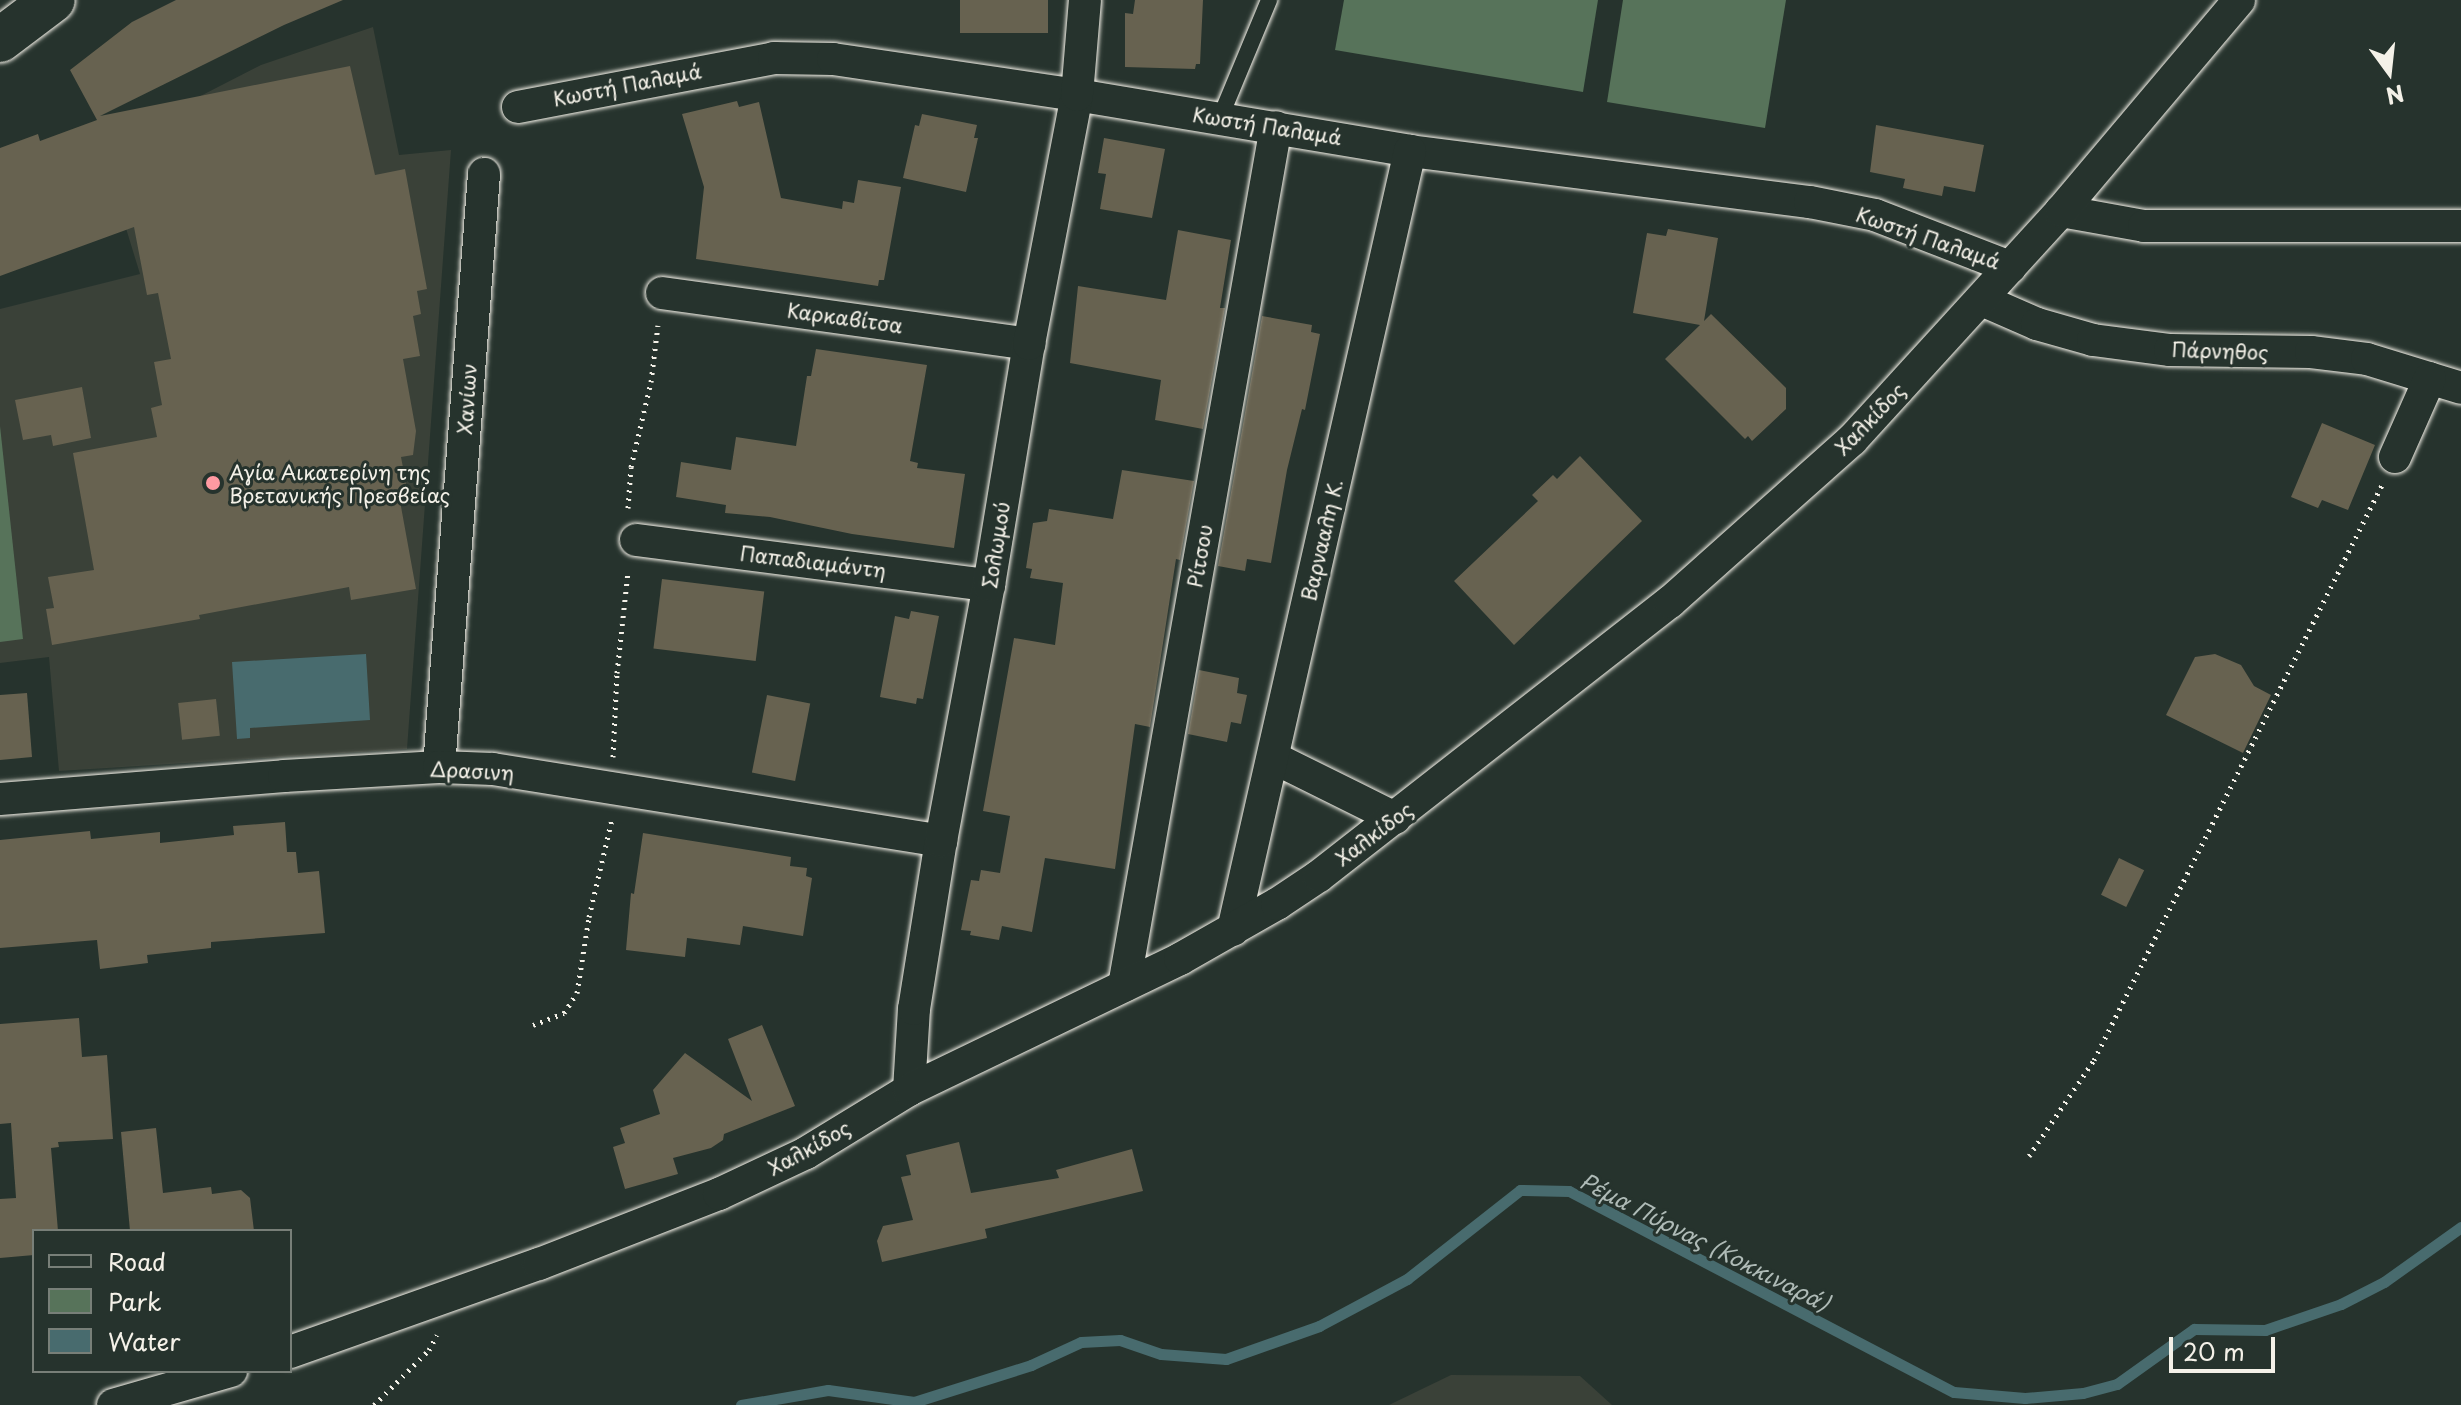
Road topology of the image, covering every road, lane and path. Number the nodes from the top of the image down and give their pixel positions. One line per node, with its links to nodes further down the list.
1 (53, 0): 5 (main road)
2 (1085, 0): 6 (street, Σολωμού)
3 (1269, 0): 8 (lane)
4 (2239, 0): 12 (street, Χαλκίδος)
5 (0, 40)
6 (1077, 95): 7 (street, Κωστή Παλαμά); 8 (street, Κωστή Παλαμά); 17 (street, Σολωμού)
7 (518, 107)
8 (1220, 118): 9 (street, Κωστή Παλαμά)
9 (1276, 127): 10 (street, Κωστή Παλαμά); 30 (street, Ρίτσου)
10 (1410, 151): 14 (street, Κωστή Παλαμά); 23 (street, Βαρνααλη Κ.)
11 (484, 174): 24 (street, Χανίων)
12 (2061, 211): 13 (street); 14 (street, Χαλκίδος)
13 (2461, 226)
14 (2010, 267): 16 (street, Χαλκίδος)
15 (662, 293): 17 (street, Καρκαβίτσα); 21 (path)
16 (1982, 300): 18 (street, Πάρνηθος); 27 (street, Χαλκίδος)
17 (1029, 344): 22 (street, Σολωμού)
18 (2430, 378): 19 (street, Πάρνηθος); 20 (street)
19 (2461, 388)
20 (2395, 457): 33 (path)
21 (636, 540): 22 (street, Παπαδιαμάντη); 25 (path)
22 (989, 585): 28 (street, Σολωμού)
23 (1274, 758): 27 (street); 29 (street, Βαρνααλη Κ.)
24 (439, 767): 25 (street, Δρασινη); 26 (street, Δρασινη)
25 (613, 788): 28 (street, Δρασινη); 31 (path)
26 (0, 799)
27 (1395, 818): 29 (street, Χαλκίδος)
28 (941, 841): 32 (street, Σολωμού)
29 (1233, 930): 30 (street, Χαλκίδος)
30 (1124, 986): 32 (street, Χαλκίδος)
31 (533, 1025)
32 (909, 1090): 34 (street, Χαλκίδος)
33 (2029, 1156)
34 (449, 1296): 35 (street, Χαλκίδος); 38 (path)
35 (292, 1351)
36 (224, 1373): 37 (street)
37 (113, 1405)
38 (374, 1405)

